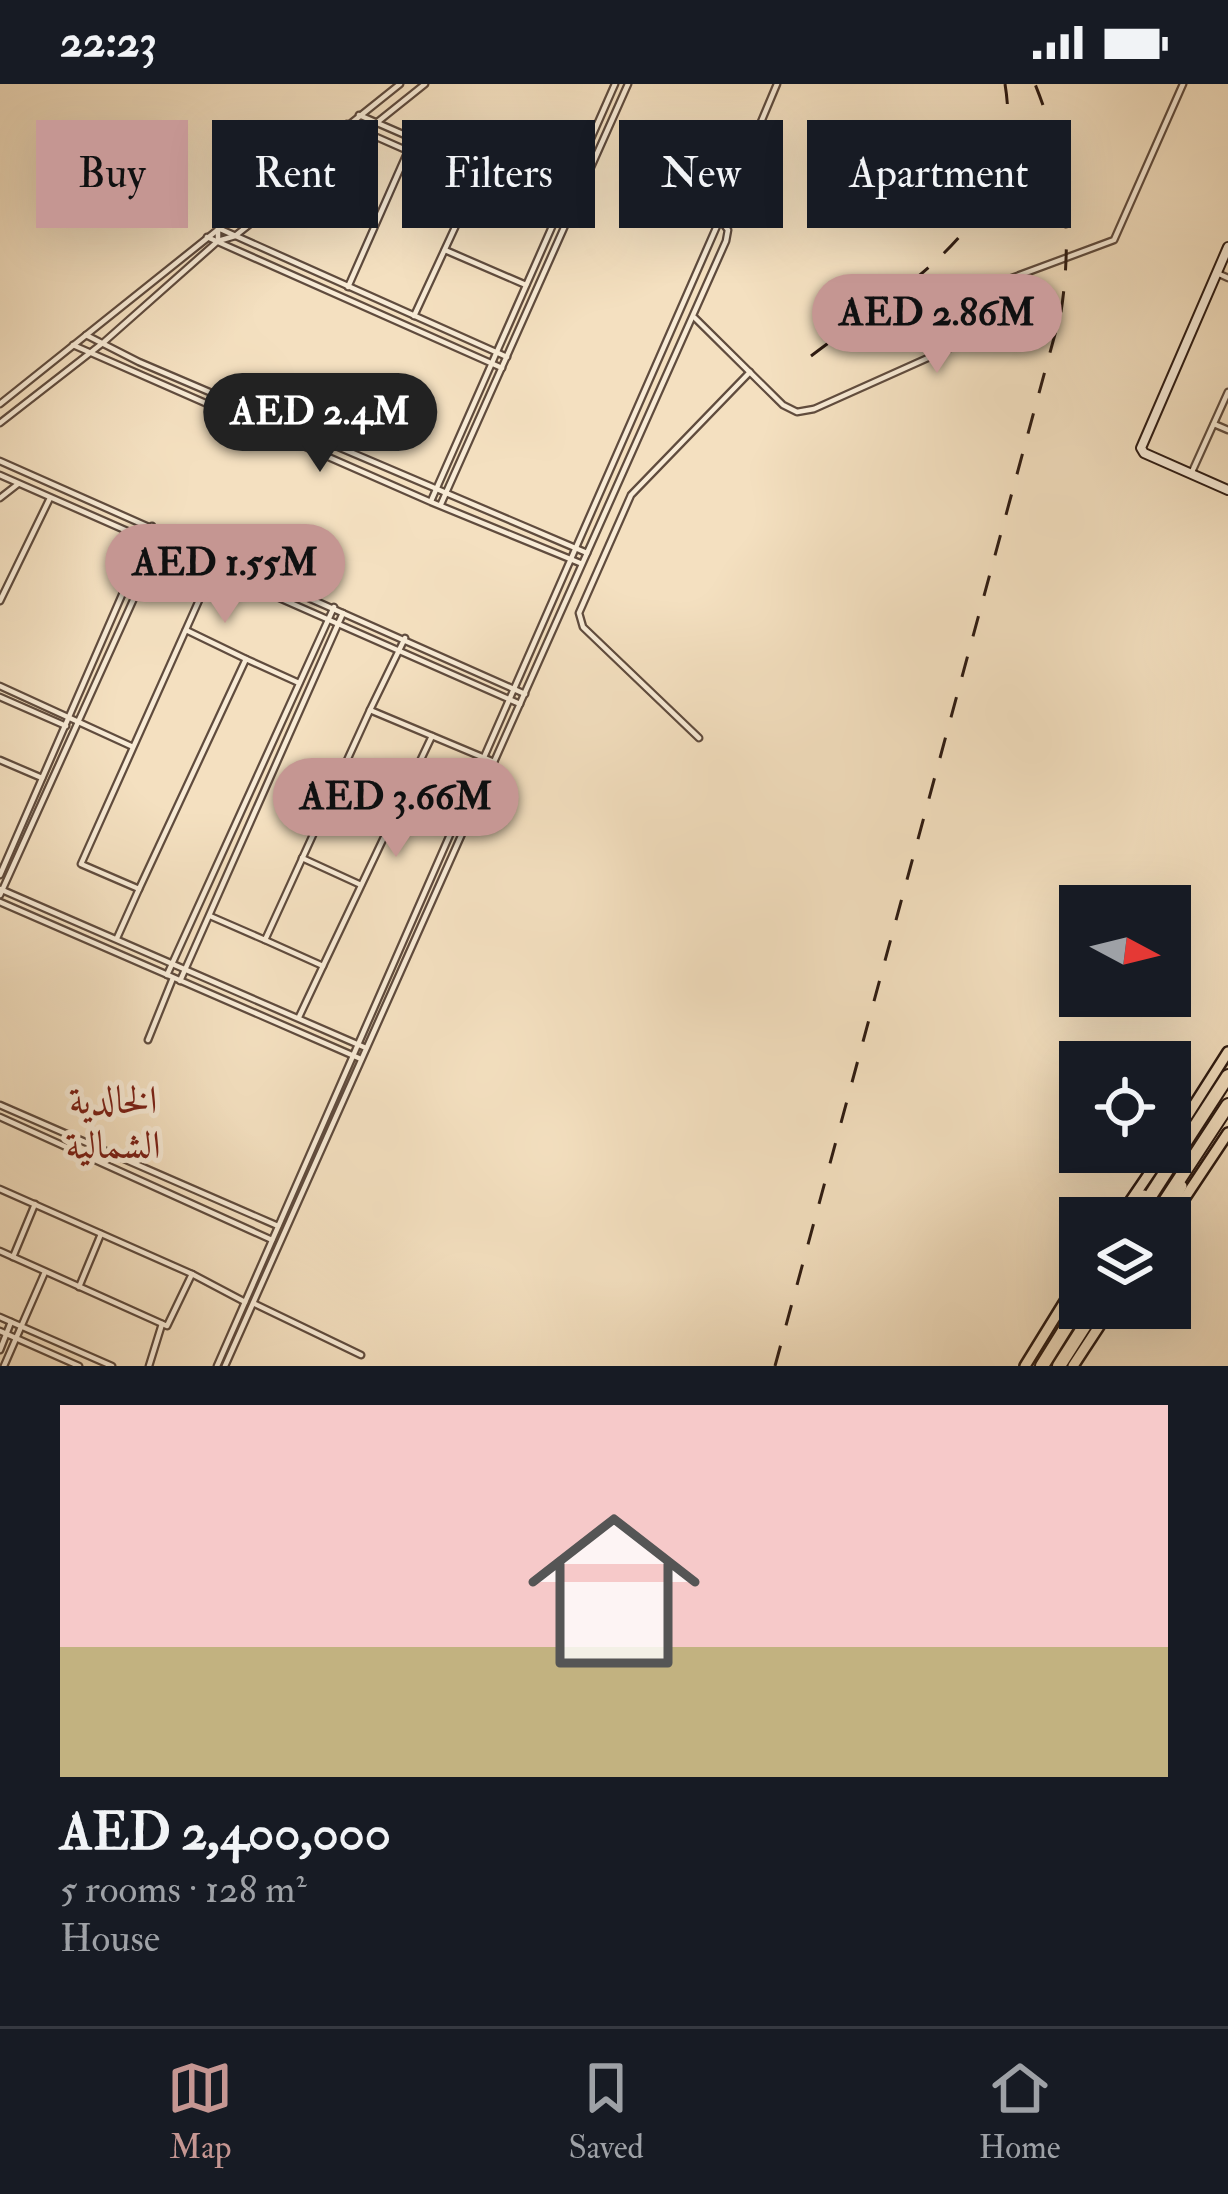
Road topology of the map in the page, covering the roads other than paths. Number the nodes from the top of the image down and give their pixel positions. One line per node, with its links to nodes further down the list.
1 (400, 84): 7 (street)
2 (425, 84): 11 (street)
3 (615, 84): 12 (street)
4 (628, 84): 13 (street)
5 (777, 84): 10 (street)
6 (1183, 84): 43 (street)
7 (359, 115): 8 (street); 9 (street)
8 (352, 120)
9 (369, 120)
10 (762, 120)
11 (378, 123)
12 (595, 130)
13 (595, 158)
14 (402, 165): 15 (street)
15 (378, 219)
16 (218, 228): 24 (street); 25 (street); 26 (street)
17 (245, 228): 24 (street)
18 (374, 228): 32 (street)
19 (455, 228): 28 (street)
20 (552, 228): 31 (street)
21 (564, 228): 40 (street)
22 (716, 228): 64 (street)
23 (727, 228): 34 (street)
24 (235, 236): 26 (street); 32 (street)
25 (207, 237): 26 (street); 35 (street)
26 (218, 241): 36 (street); 41 (street)
27 (1228, 247): 29 (street)
28 (445, 250): 31 (street); 33 (street)
29 (1216, 273): 30 (street); 50 (street)
30 (1228, 278)
31 (526, 285): 39 (street)
32 (348, 287): 33 (street)
33 (415, 316): 39 (street)
34 (693, 316): 43 (street); 65 (street)
35 (86, 335): 36 (street); 37 (street)
36 (104, 343): 38 (street); 53 (street)
37 (74, 345): 38 (street); 45 (street)
38 (92, 350): 46 (street); 58 (street)
39 (496, 352): 40 (street); 41 (street)
40 (506, 357): 42 (street)
41 (492, 363): 42 (street); 53 (street)
42 (502, 368): 55 (street)
43 (750, 372): 91 (street)
44 (1228, 392): 47 (street)
45 (0, 404)
46 (0, 424)
47 (1214, 424): 48 (street); 50 (street)
48 (1228, 430)
49 (0, 461): 60 (street)
50 (1192, 474): 54 (street)
51 (0, 475): 52 (street)
52 (18, 484): 56 (street); 57 (street)
53 (436, 490): 55 (street); 58 (street)
54 (1228, 490)
55 (446, 494): 59 (street); 64 (street)
56 (50, 497): 62 (street); 69 (street)
57 (0, 498)
58 (430, 502): 59 (street)
59 (441, 504): 66 (street)
60 (152, 526): 61 (street); 62 (street)
61 (164, 532): 63 (street); 70 (street)
62 (146, 540): 63 (street); 86 (street)
63 (157, 545): 68 (street); 87 (street)
64 (575, 547): 65 (street); 66 (street)
65 (587, 553): 67 (street)
66 (570, 558): 67 (street); 80 (street)
67 (583, 564): 81 (street)
68 (213, 569): 72 (street); 74 (street)
69 (0, 601)
70 (334, 607): 71 (street); 72 (street)
71 (344, 611): 73 (street); 75 (street)
72 (327, 619): 73 (street); 78 (street)
73 (338, 624): 76 (street); 102 (street)
74 (186, 630): 77 (street); 92 (street)
75 (405, 638): 76 (street); 80 (street)
76 (398, 650): 83 (street); 85 (street)
77 (246, 659): 78 (street); 100 (street)
78 (299, 683): 105 (street)
79 (0, 686): 86 (street)
80 (513, 688): 81 (street); 83 (street)
81 (525, 694): 84 (street)
82 (0, 697): 88 (street)
83 (508, 699): 84 (street); 93 (street)
84 (520, 704): 95 (street)
85 (370, 710): 90 (street); 97 (street)
86 (69, 717): 87 (street); 88 (street)
87 (79, 720): 89 (street); 92 (street)
88 (65, 726): 89 (street); 96 (street)
89 (74, 729): 101 (street)
90 (431, 736): 93 (street); 99 (street)
91 (699, 738)
92 (134, 747): 100 (street)
93 (483, 758): 95 (street); 111 (street)
94 (0, 760): 96 (street)
95 (494, 762): 112 (street)
96 (42, 778): 98 (street)
97 (302, 858): 99 (street); 104 (street)
98 (0, 875)
99 (362, 885): 106 (street)
100 (139, 889): 103 (street)
101 (1, 894): 103 (street); 108 (street)
102 (210, 916): 104 (street); 107 (street)
103 (116, 939): 105 (street)
104 (265, 940): 106 (street)
105 (174, 964): 107 (street); 108 (street)
106 (323, 966): 109 (street)
107 (186, 970): 108 (street); 109 (street)
108 (174, 978): 110 (street); 114 (street)
109 (298, 1018): 111 (street)
110 (148, 1040)
111 (358, 1044): 112 (street); 114 (street)
112 (366, 1048): 115 (street)
113 (1228, 1052): 120 (main road)
114 (352, 1056): 115 (street); 129 (street)
115 (361, 1060): 138 (street)
116 (1228, 1076): 121 (highway)
117 (0, 1105): 129 (street)
118 (1228, 1105): 122 (highway)
119 (0, 1117): 131 (street)
120 (1191, 1117)
121 (1191, 1124)
122 (1215, 1124): 125 (highway); 126 (main road)
123 (1228, 1132): 127 (main road)
124 (0, 1189): 128 (street)
125 (1168, 1197)
126 (1178, 1197)
127 (1182, 1197)
128 (34, 1204): 130 (street); 133 (street)
129 (278, 1226): 131 (street)
130 (101, 1234): 135 (street); 136 (street)
131 (272, 1240): 137 (street)
132 (0, 1252): 133 (street)
133 (13, 1257): 134 (street)
134 (46, 1272): 136 (street); 143 (street)
135 (192, 1274): 137 (street); 142 (street)
136 (79, 1287): 142 (street)
137 (245, 1302): 155 (street)
138 (255, 1304): 150 (street); 155 (street)
139 (1059, 1310): 156 (main road)
140 (0, 1317): 141 (street)
141 (11, 1322): 143 (street); 147 (street)
142 (162, 1324): 154 (street)
143 (22, 1327): 148 (street); 153 (street)
144 (1065, 1329): 157 (highway)
145 (1083, 1329): 158 (highway)
146 (1097, 1329): 159 (main road)
147 (3, 1333): 148 (street); 149 (street)
148 (16, 1339): 151 (street); 152 (street)
149 (0, 1350)
150 (362, 1355)
151 (74, 1365)
152 (4, 1366)
153 (112, 1366)
154 (148, 1366)
155 (221, 1366)
156 (1025, 1366)
157 (1042, 1366)
158 (1059, 1366)
159 (1073, 1366)

